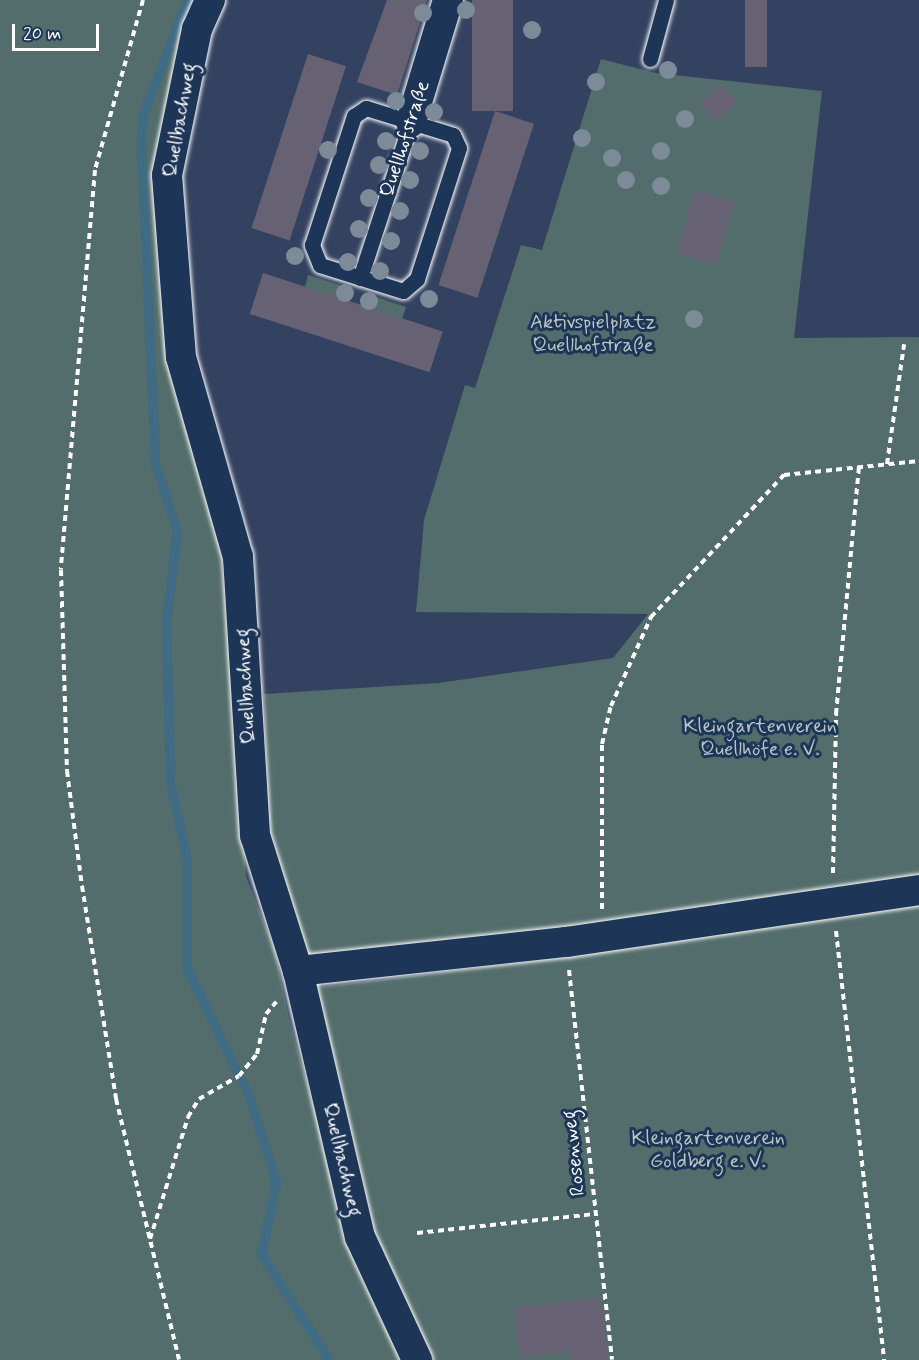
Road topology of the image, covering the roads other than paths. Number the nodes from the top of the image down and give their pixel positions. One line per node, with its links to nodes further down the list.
1 (210, 0): 8 (street, Quellbachweg)
2 (448, 0): 5 (street, Quellhofstraße)
3 (666, 0): 4 (lane)
4 (650, 59)
5 (411, 122): 6 (lane, Quellhofstraße); 6 (lane); 6 (lane)
6 (360, 278)
7 (919, 890): 8 (street)
8 (298, 971): 9 (street, Quellbachweg)
9 (417, 1360)

